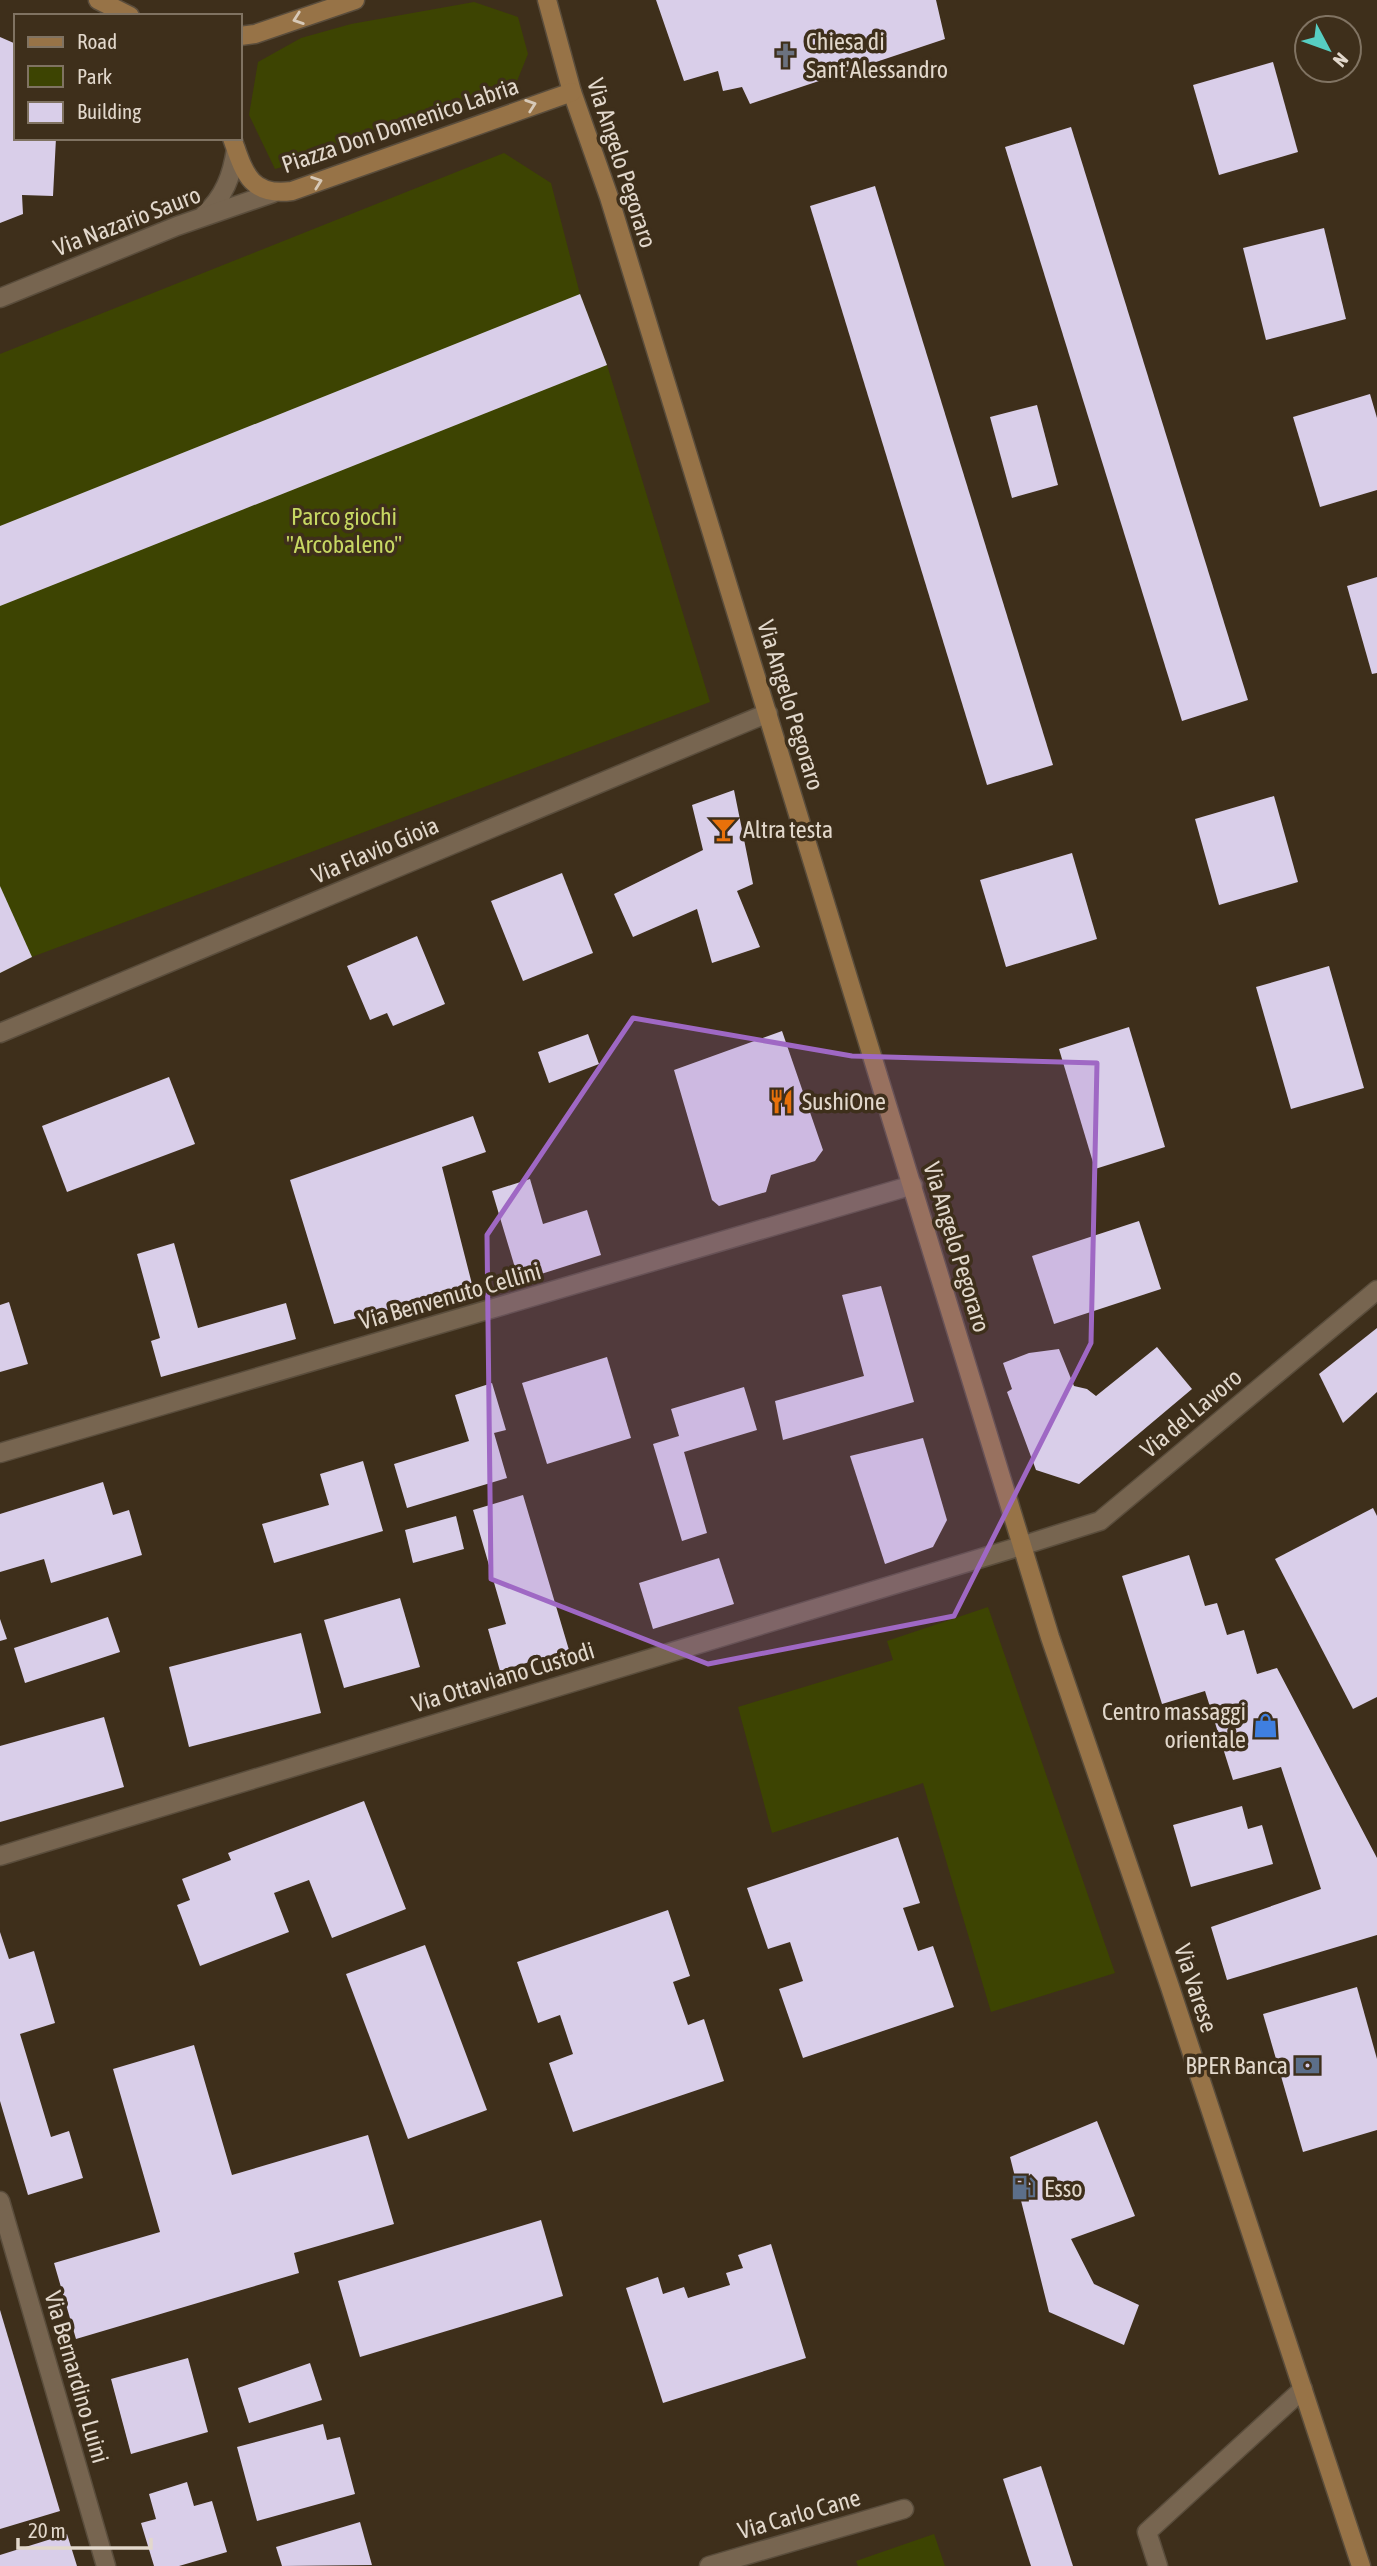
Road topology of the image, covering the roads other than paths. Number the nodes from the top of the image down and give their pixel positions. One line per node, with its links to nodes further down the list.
1 (98, 0): 4 (main road)
2 (355, 0): 5 (main road, one-way to 5)
3 (547, 0): 6 (main road, Via Angelo Pegoraro)
4 (126, 14)
5 (245, 38)
6 (572, 92): 8 (main road, Piazza Don Domenico Labria, one-way to 6); 11 (main road, Via Angelo Pegoraro)
7 (234, 144): 8 (main road, Piazza Don Domenico Labria); 9 (street)
8 (272, 193): 9 (street, Via Nazario Sauro)
9 (201, 218): 10 (street, Via Nazario Sauro)
10 (0, 298)
11 (768, 713): 12 (street, Via Flavio Gioia); 13 (main road, Via Angelo Pegoraro)
12 (0, 1033)
13 (913, 1185): 15 (street, Via Benvenuto Cellini); 16 (main road, Via Angelo Pegoraro)
14 (1377, 1290): 16 (street, Via del Lavoro)
15 (0, 1453)
16 (1021, 1546): 17 (street, Via Ottaviano Custodi); 19 (main road, Via Varese)
17 (0, 1856)
18 (0, 2201): 21 (street, Via Bernardino Luini)
19 (1303, 2389): 23 (street); 24 (main road, Via Varese)
20 (904, 2508): 22 (street, Via Carlo Cane)
21 (106, 2566)
22 (709, 2566)
23 (1158, 2566)
24 (1360, 2566)

